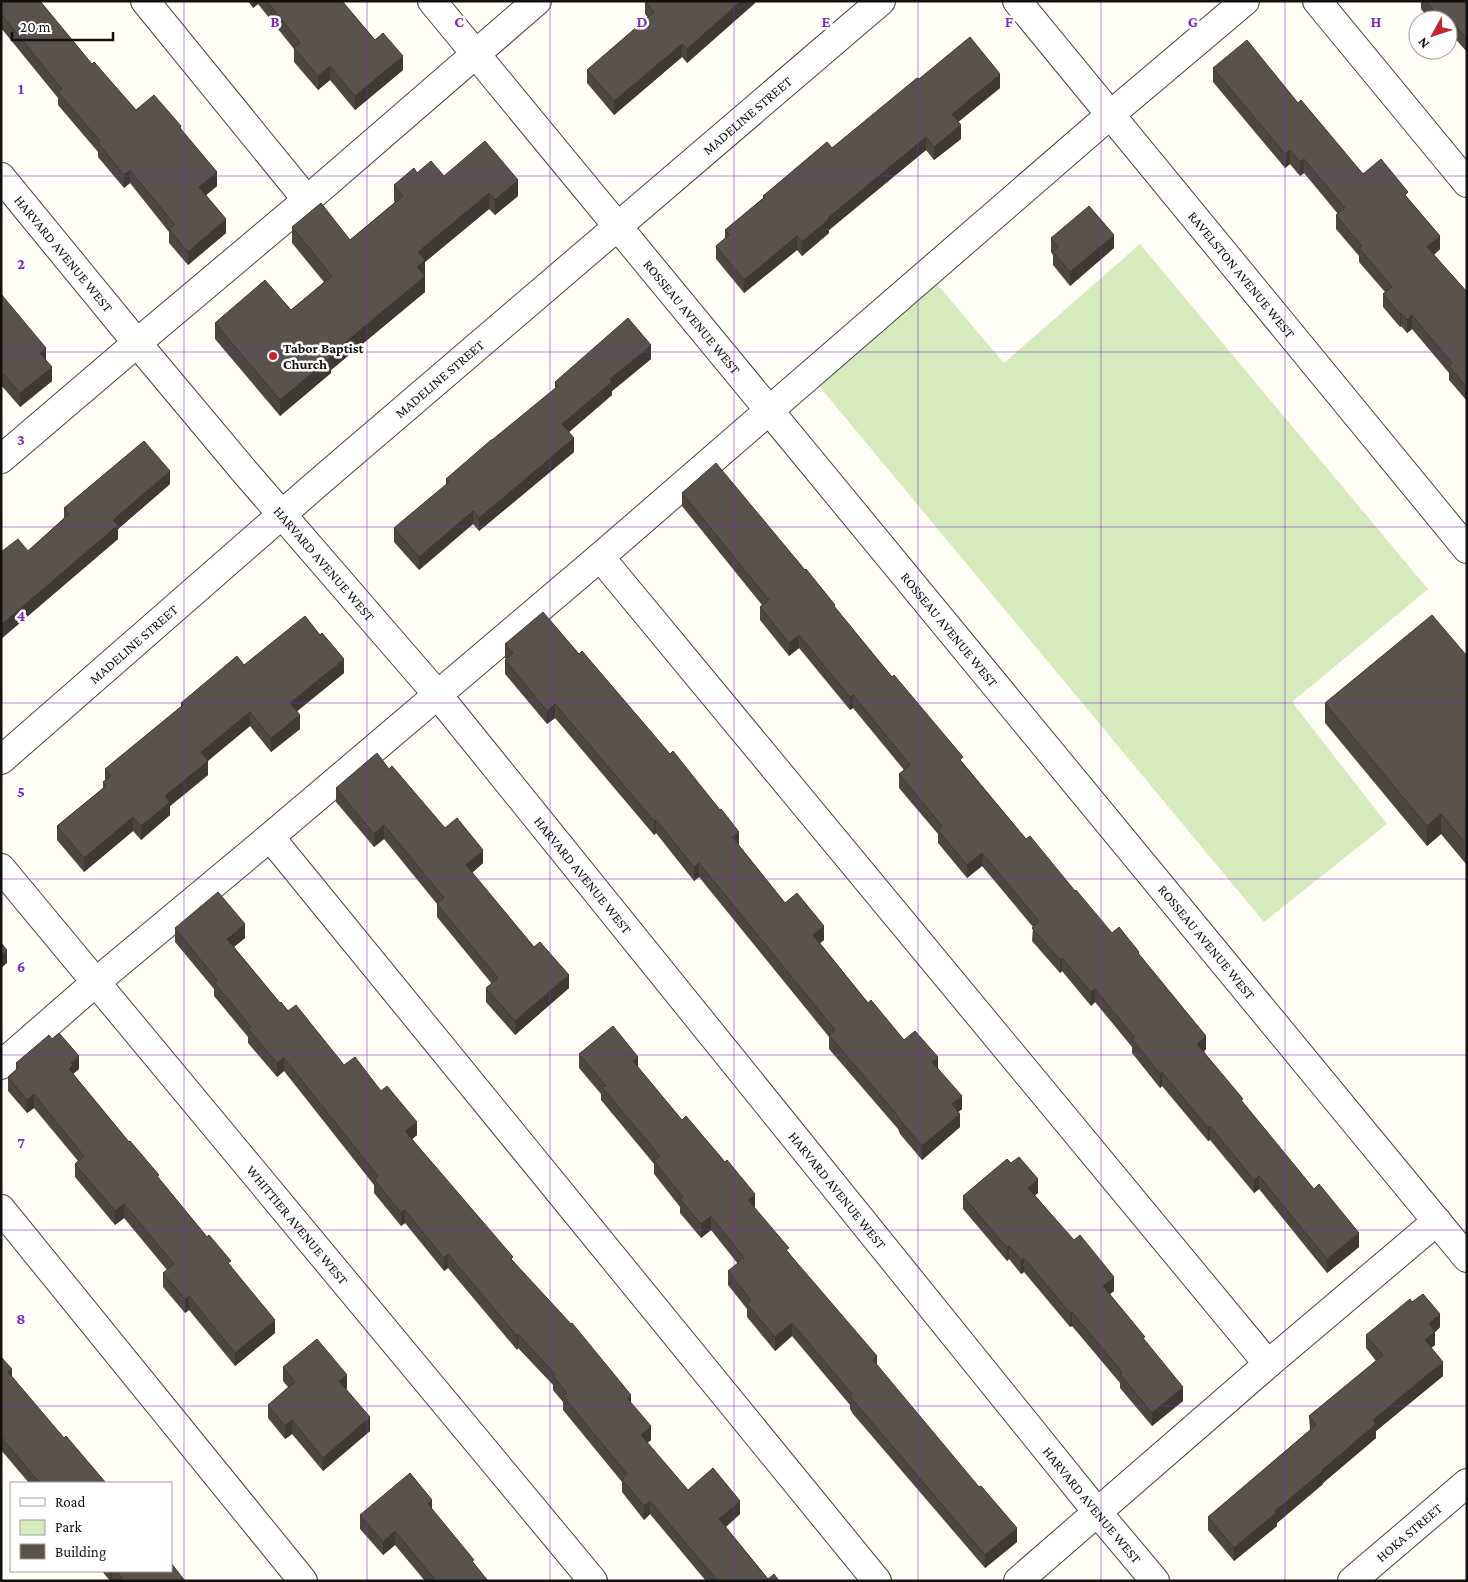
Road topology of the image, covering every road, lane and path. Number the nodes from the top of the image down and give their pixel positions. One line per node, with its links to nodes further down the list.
1 (145, 1): 12 (street)
2 (432, 1): 8 (street, ROSSEAU AVENUE WEST)
3 (537, 1): 8 (street)
4 (881, 1): 13 (street, MADELINE STREET)
5 (1017, 1): 9 (street, RAVELSTON AVENUE WEST)
6 (1245, 1): 9 (street)
7 (1317, 1): 11 (street)
8 (475, 54): 12 (street); 13 (street, ROSSEAU AVENUE WEST)
9 (1110, 115): 15 (street); 18 (street, RAVELSTON AVENUE WEST)
10 (1, 177): 14 (street, HARVARD AVENUE WEST)
11 (1467, 183)
12 (307, 200): 14 (street)
13 (618, 227): 15 (street, ROSSEAU AVENUE WEST); 17 (street, MADELINE STREET)
14 (137, 342): 16 (street); 17 (street, HARVARD AVENUE WEST)
15 (769, 410): 19 (street); 27 (street, ROSSEAU AVENUE WEST)
16 (1, 458)
17 (282, 514): 20 (street, HARVARD AVENUE WEST); 21 (street, MADELINE STREET)
18 (1467, 549)
19 (600, 557): 20 (street); 29 (street)
20 (437, 694): 22 (street); 31 (street, HARVARD AVENUE WEST)
21 (1, 760)
22 (270, 837): 24 (street); 34 (street)
23 (1, 868): 24 (street, WHITTIER AVENUE WEST)
24 (96, 982): 25 (street); 33 (street, WHITTIER AVENUE WEST)
25 (1, 1065)
26 (1, 1209): 32 (street)
27 (1436, 1221): 28 (street, ROSSEAU AVENUE WEST); 29 (street)
28 (1467, 1258)
29 (1268, 1364): 31 (street)
30 (1467, 1484): 37 (street, HOKA STREET)
31 (1098, 1513): 35 (street); 36 (street, HARVARD AVENUE WEST)
32 (302, 1581)
33 (594, 1581)
34 (876, 1581)
35 (1018, 1581)
36 (1155, 1581)
37 (1352, 1581)

